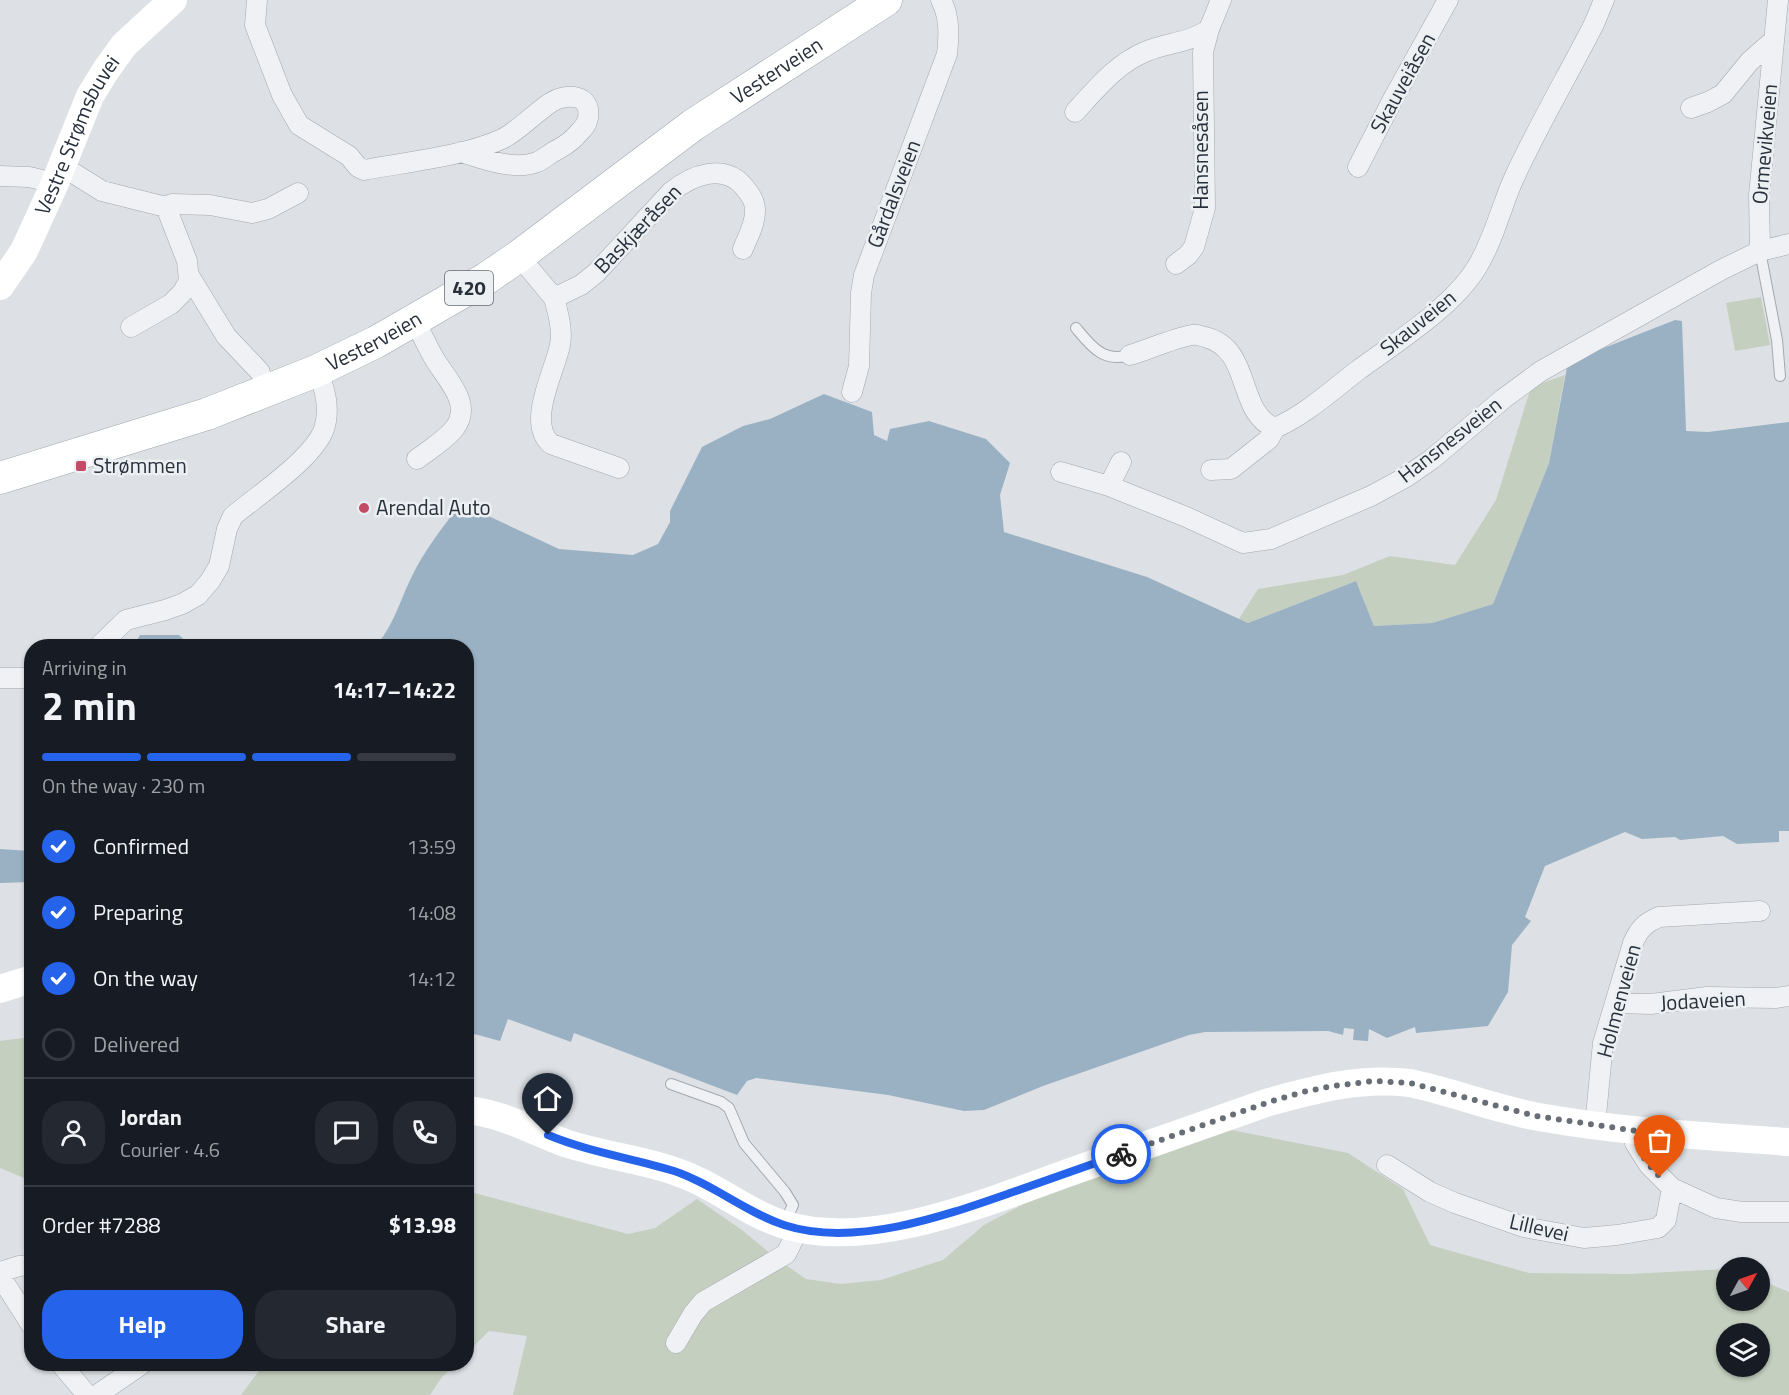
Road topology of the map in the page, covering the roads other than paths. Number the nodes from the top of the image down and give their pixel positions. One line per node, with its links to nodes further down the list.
1 (173, 0): 15 (main road, Vestre Strømsbuvei)
2 (256, 0): 13 (street)
3 (886, 0): 22 (main road, Vesterveien / 420)
4 (941, 0): 34 (street, Gårdalsveien)
5 (1221, 0): 9 (street, Hansnesåsen)
6 (1448, 0): 14 (street, Skauveiåsen)
7 (1604, 0): 35 (street, Skauveien)
8 (1778, 0): 10 (street, Ormevikveien)
9 (1209, 29): 12 (street); 23 (street, Hansnesåsen)
10 (1774, 40): 11 (street); 21 (street, Ormevikveien)
11 (1691, 108)
12 (1075, 112)
13 (461, 152): 13 (street)
14 (1358, 167)
15 (59, 175): 16 (street); 18 (street); 25 (main road, Vestre Strømsbuvei)
16 (0, 176)
17 (298, 193): 18 (street)
18 (166, 207): 24 (street)
19 (1789, 244): 21 (street, Hansnesveien)
20 (743, 249): 26 (street, Baskjæråsen)
21 (1760, 251): 33 (lane); 42 (street, Hansnesveien)
22 (519, 256): 26 (street); 27 (main road, Vesterveien / 420)
23 (1176, 264)
24 (190, 277): 28 (street); 32 (street)
25 (0, 286)
26 (554, 298): 38 (street)
27 (414, 320): 31 (main road, Vesterveien / 420); 36 (street)
28 (131, 327)
29 (1076, 328): 30 (lane)
30 (1130, 355): 35 (street)
31 (316, 371): 41 (main road, Vesterveien / 420); 43 (street)
32 (261, 372)
33 (1780, 376)
34 (852, 392)
35 (1275, 428): 39 (street, Skauveien)
36 (417, 459)
37 (1121, 462): 42 (street)
38 (619, 468)
39 (1210, 470)
40 (1061, 472): 42 (street, Hansnesveien)
41 (0, 478)
42 (1109, 486)
43 (106, 639)
44 (0, 678): 45 (street)
45 (24, 678)
46 (1760, 911): 50 (street, Holmenveien)
47 (24, 982): 48 (main road)
48 (0, 989)
49 (1789, 996): 50 (street, Jodaveien)
50 (1616, 1003): 53 (street, Holmenveien)
51 (671, 1084): 59 (lane)
52 (474, 1111): 59 (main road)
53 (1595, 1126): 54 (main road); 59 (main road)
54 (1637, 1131): 55 (main road); 57 (street)
55 (1789, 1143)
56 (1387, 1165): 57 (street, Lillevei)
57 (1672, 1188): 58 (street)
58 (1789, 1212)
59 (791, 1227): 63 (street)
60 (24, 1267): 61 (street)
61 (0, 1274): 62 (street)
62 (24, 1313)
63 (676, 1343)
64 (67, 1371): 66 (street)
65 (132, 1371): 67 (street)
66 (87, 1395)
67 (97, 1395)

